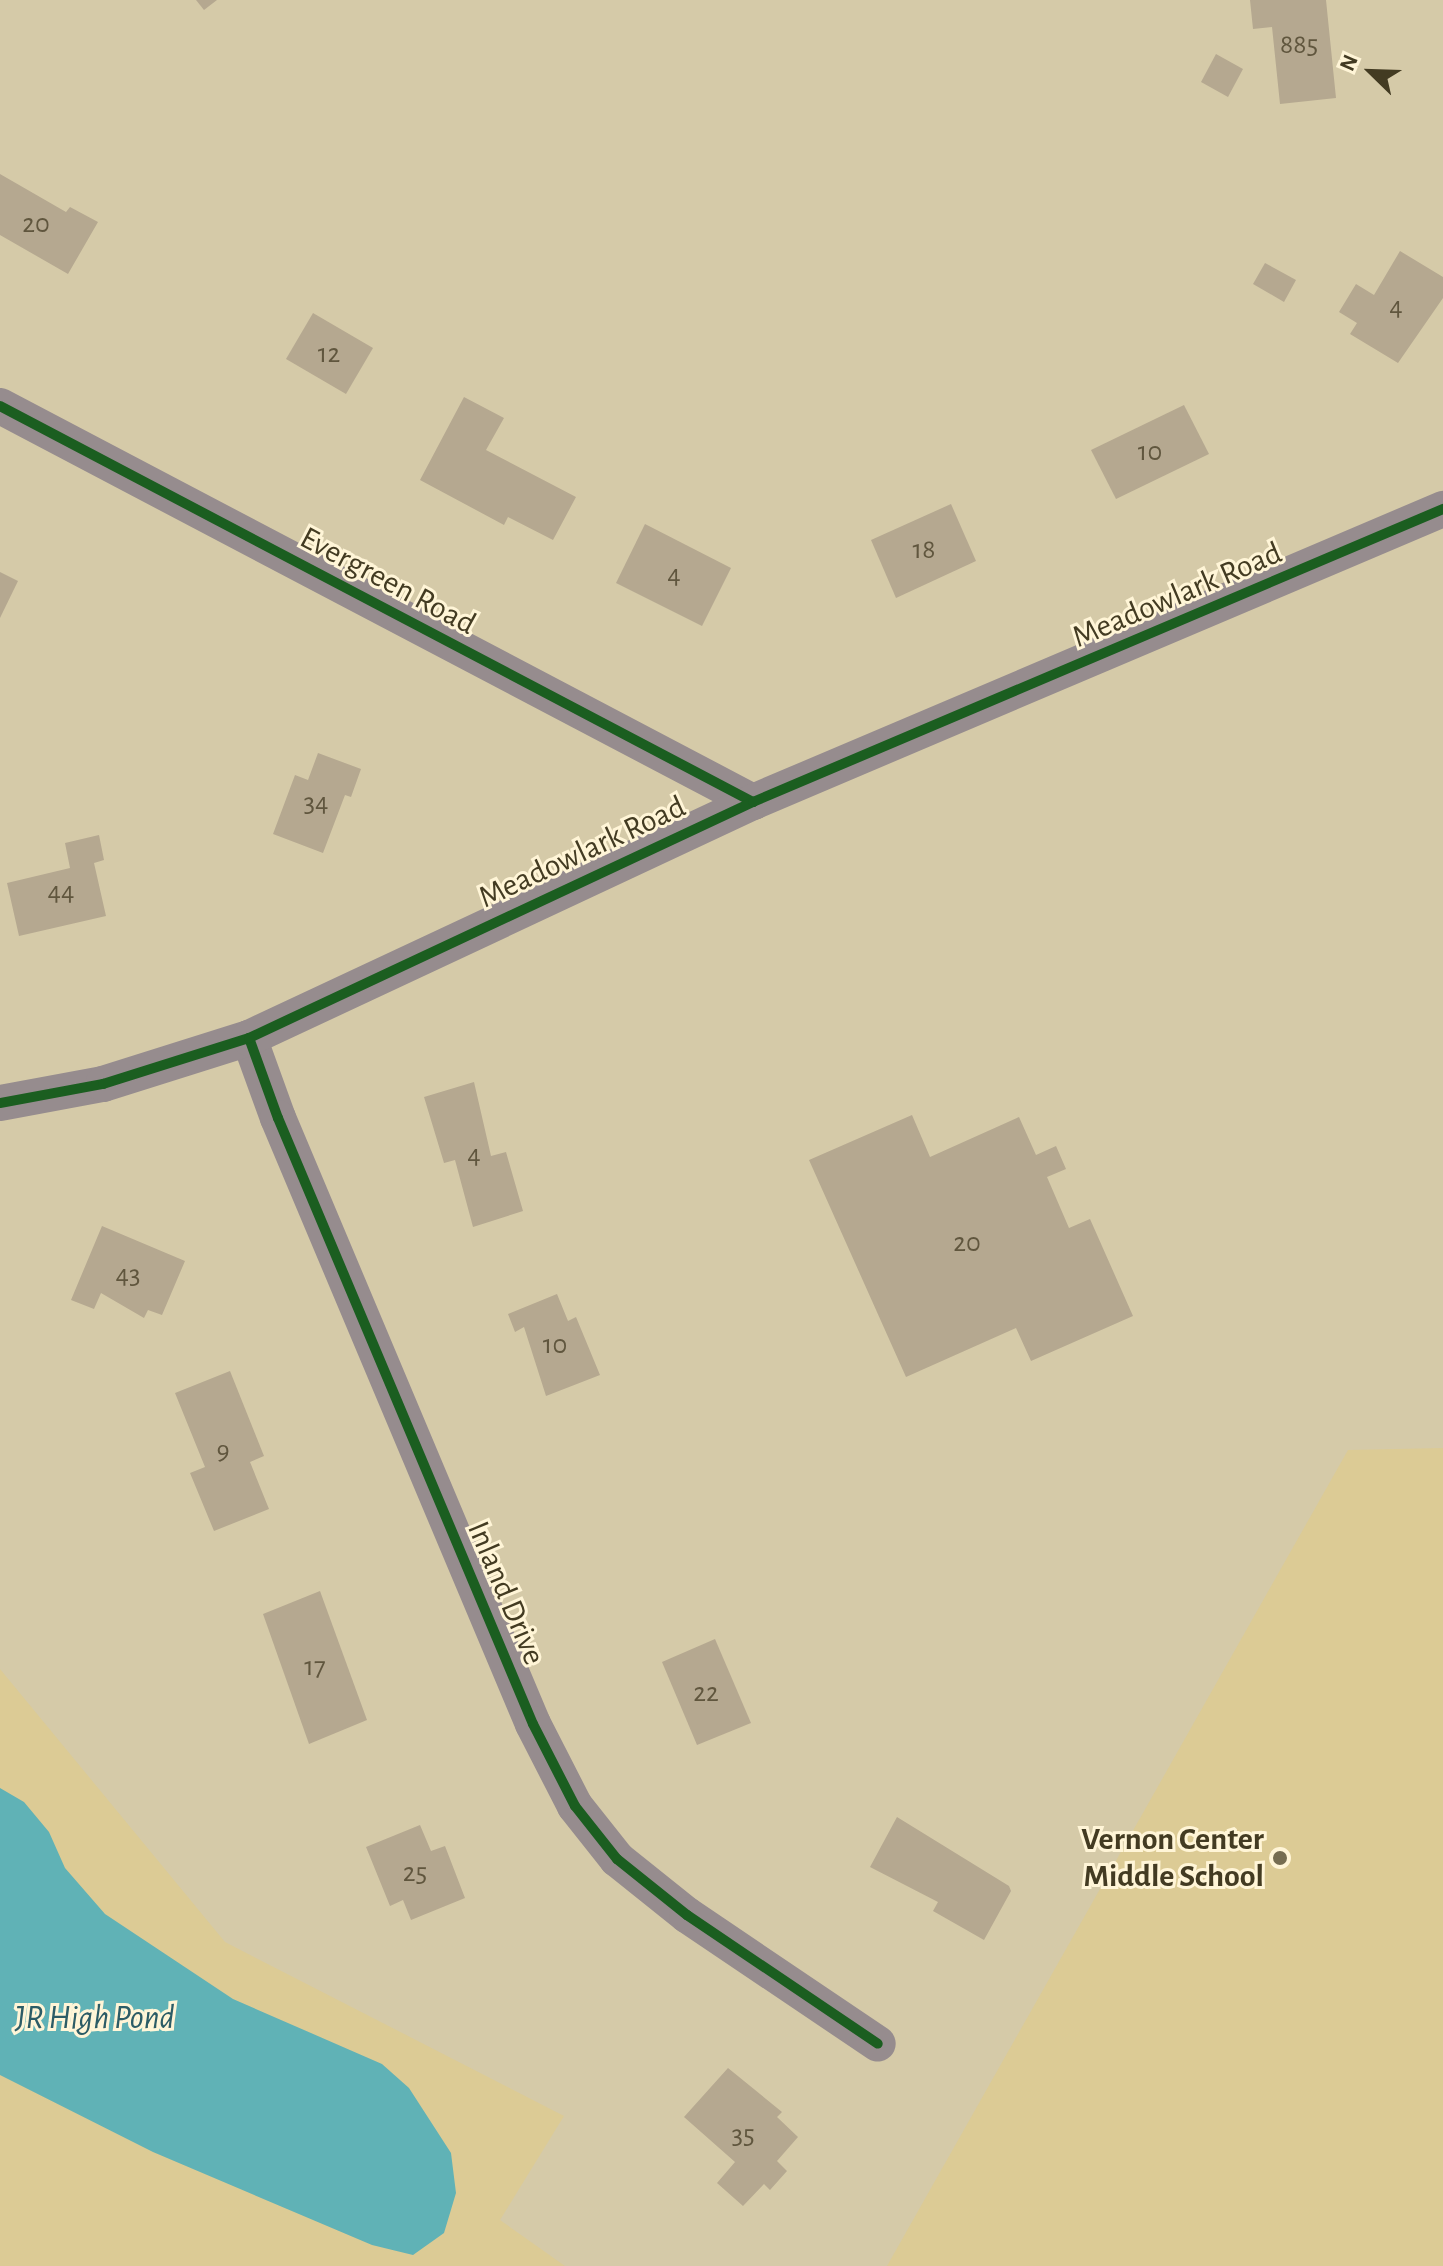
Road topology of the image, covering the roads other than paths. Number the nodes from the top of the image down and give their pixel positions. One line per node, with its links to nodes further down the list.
1 (0, 406): 3 (street, Evergreen Road)
2 (1443, 509): 3 (street, Meadowlark Road)
3 (753, 802): 4 (street, Meadowlark Road)
4 (249, 1038): 5 (street, Meadowlark Road); 6 (street, Inland Drive)
5 (0, 1103)
6 (878, 2044)

